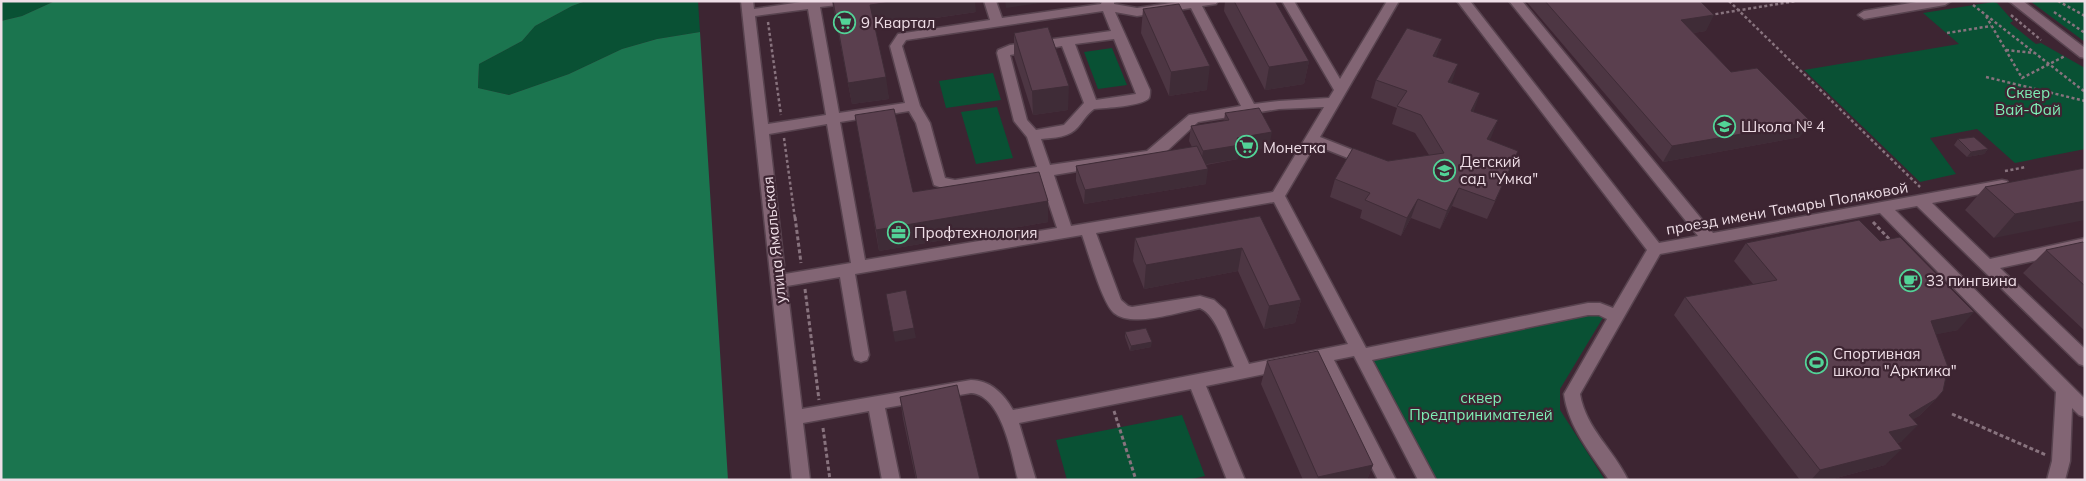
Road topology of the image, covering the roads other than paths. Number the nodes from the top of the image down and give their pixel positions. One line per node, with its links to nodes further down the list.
1 (837, 1): 13 (street)
2 (990, 1): 16 (street)
3 (1212, 1): 10 (street)
4 (1288, 1): 20 (street)
5 (1394, 1): 20 (street)
6 (1463, 1): 38 (street, проезд имени Тамары Поляковой)
7 (1515, 1): 36 (street)
8 (1945, 1): 15 (street)
9 (2015, 1): 19 (street)
10 (1196, 3): 12 (street); 23 (street)
11 (792, 4): 13 (street); 14 (street)
12 (1107, 4): 16 (street); 17 (street)
13 (813, 5): 24 (street)
14 (748, 7): 25 (street, улица Ямальская)
15 (1864, 15)
16 (996, 22): 22 (street)
17 (1119, 34): 18 (street); 21 (street)
18 (1067, 41): 21 (street); 26 (street)
19 (2085, 54)
20 (1337, 97): 23 (street); 27 (street)
21 (1091, 105): 26 (street)
22 (913, 106): 24 (street); 29 (street)
23 (1250, 110): 29 (street)
24 (833, 119): 25 (street); 42 (street)
25 (762, 130): 43 (street, улица Ямальская)
26 (1033, 135): 29 (street)
27 (1312, 139): 28 (street); 32 (street)
28 (1378, 166)
29 (1045, 171): 35 (street)
30 (2017, 182): 31 (street, проезд имени Тамары Поляковой)
31 (1920, 194): 33 (street, проезд имени Тамары Поляковой); 41 (street)
32 (1278, 196): 34 (street); 45 (street)
33 (1883, 207): 36 (street, проезд имени Тамары Поляковой); 51 (street)
34 (1087, 229): 35 (street); 49 (street)
35 (1066, 233): 42 (street)
36 (1710, 240): 38 (street, проезд имени Тамары Поляковой)
37 (2085, 244): 39 (street)
38 (1655, 249): 44 (street)
39 (2064, 249): 40 (street); 41 (street)
40 (2078, 262)
41 (1987, 265): 48 (street)
42 (852, 268): 43 (street); 46 (street)
43 (779, 281): 54 (street, улица Ямальская)
44 (1617, 316): 45 (street); 62 (street)
45 (1360, 352): 47 (street); 61 (street)
46 (861, 356)
47 (1324, 356): 49 (street); 60 (street)
48 (2085, 359)
49 (1244, 372): 50 (street)
50 (1196, 382): 55 (street); 59 (street)
51 (2066, 390): 53 (street); 63 (street)
52 (876, 403): 54 (street); 55 (street); 57 (street)
53 (2085, 410)
54 (794, 418): 56 (street, улица Ямальская)
55 (1010, 418): 58 (street)
56 (800, 480)
57 (891, 480)
58 (1027, 480)
59 (1236, 480)
60 (1388, 480)
61 (1427, 480)
62 (1619, 480)
63 (2056, 480)

